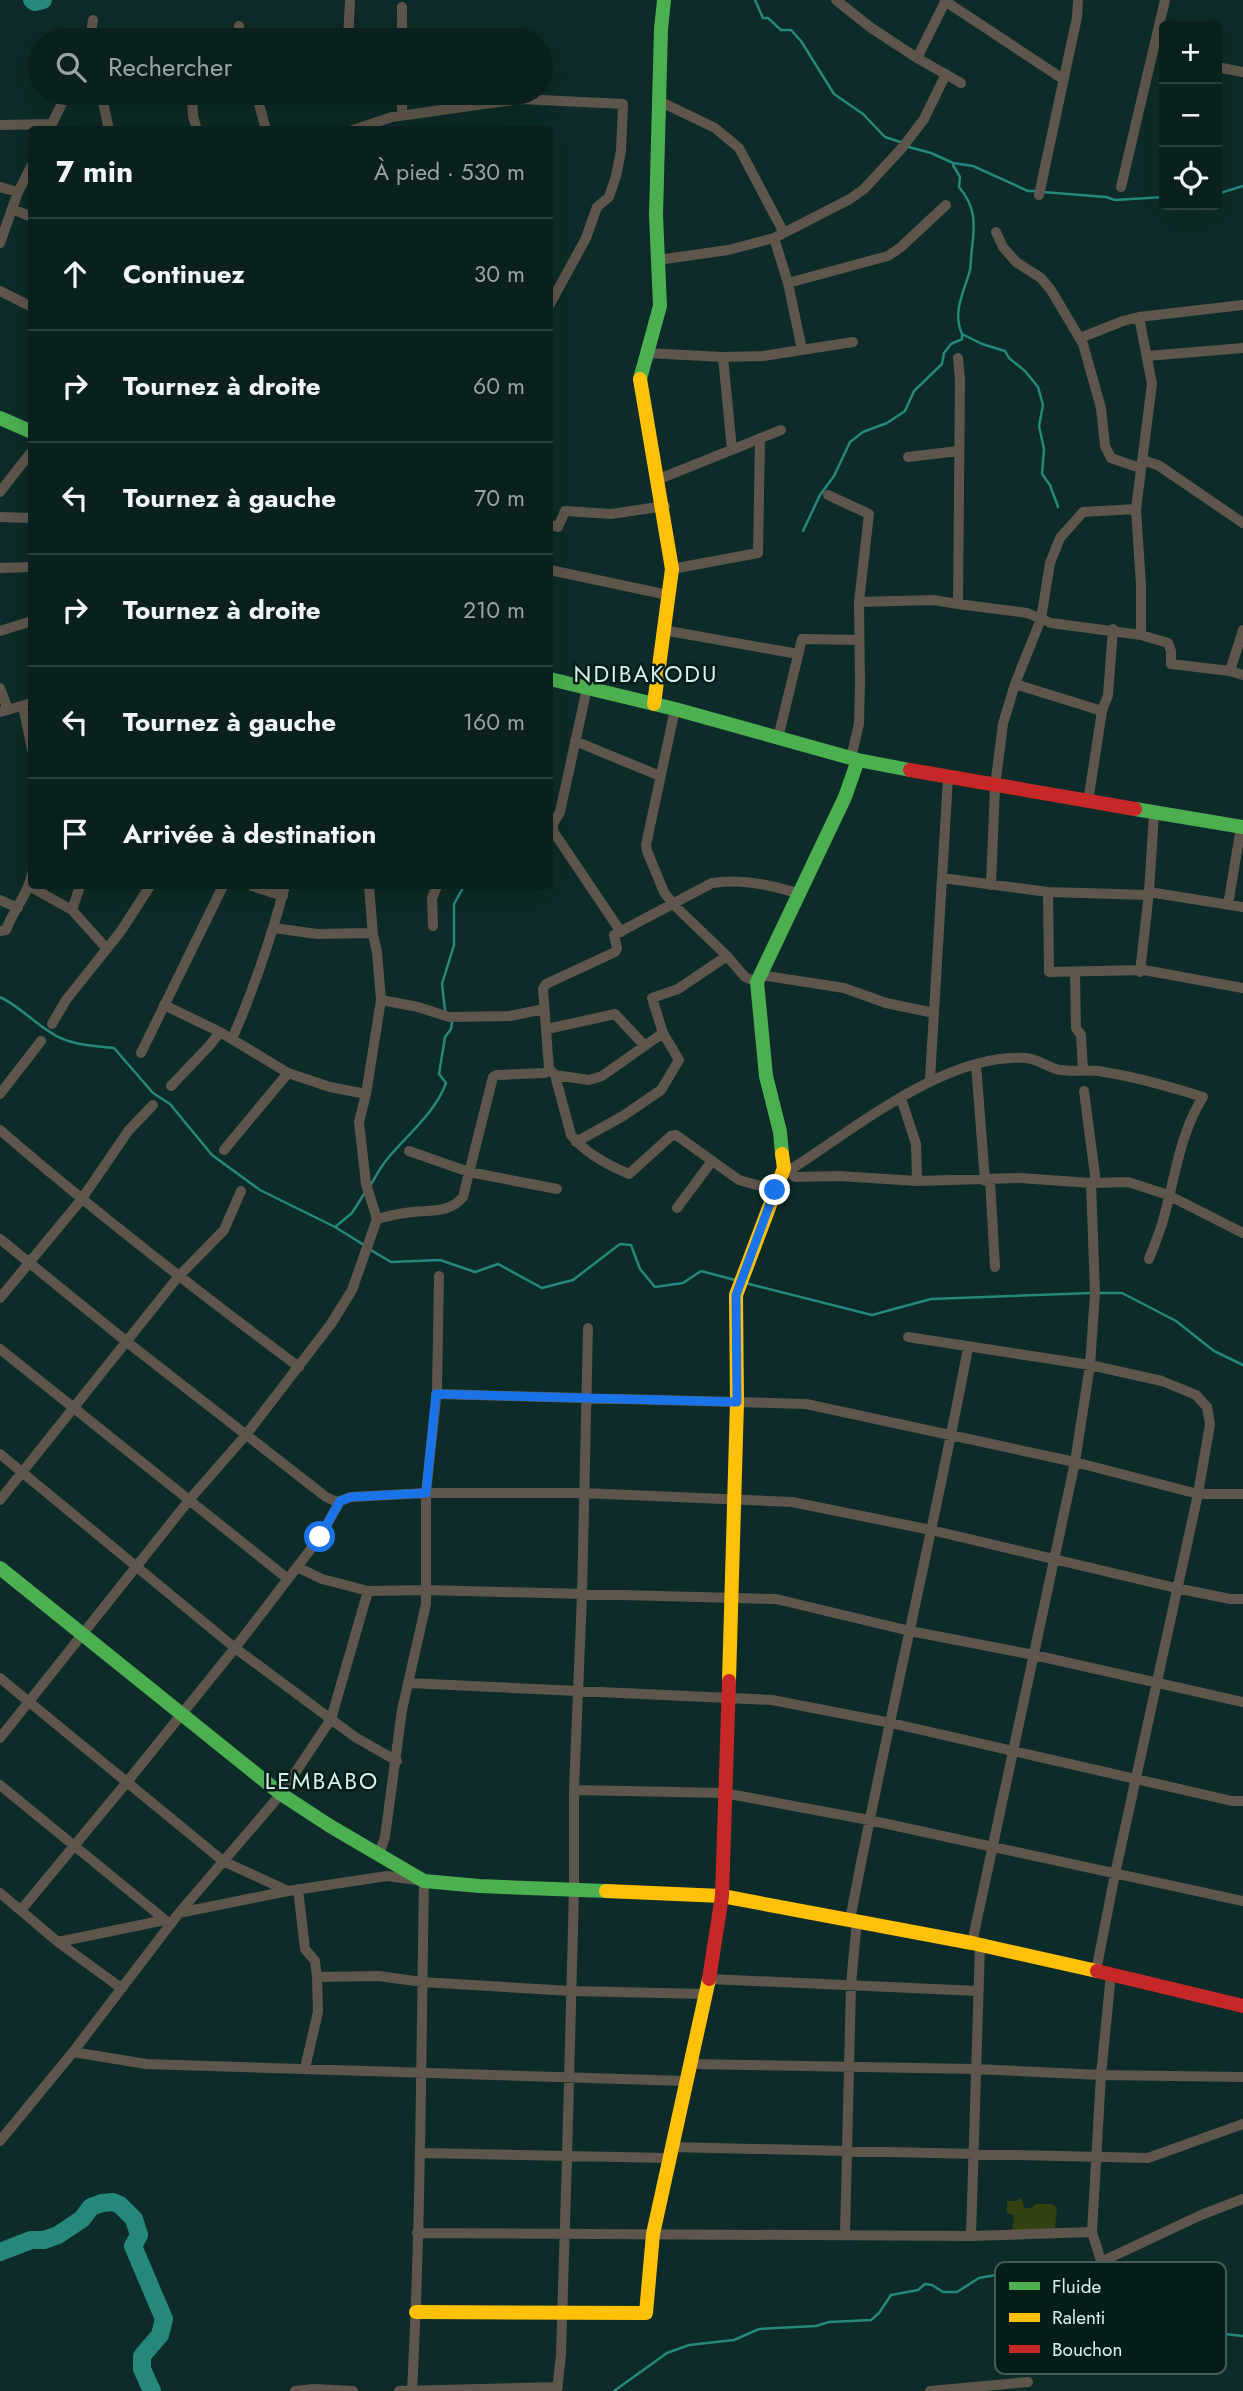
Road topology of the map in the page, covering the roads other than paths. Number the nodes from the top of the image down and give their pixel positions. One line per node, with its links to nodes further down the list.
1 (350, 0): 10 (street)
2 (664, 0): 21 (street)
3 (836, 0): 14 (street)
4 (1078, 0): 18 (street)
5 (1165, 0): 12 (street)
6 (945, 1): 14 (street); 18 (street)
7 (402, 7): 11 (street)
8 (93, 20): 9 (street)
9 (92, 28)
10 (349, 28)
11 (402, 28)
12 (1151, 55): 13 (street); 38 (street)
13 (1159, 56)
14 (916, 58): 17 (street)
15 (1222, 68): 16 (street)
16 (1243, 72)
17 (946, 74): 19 (street); 44 (street)
18 (1063, 79): 39 (street)
19 (961, 83)
20 (553, 101): 49 (street)
21 (659, 101): 44 (street); 46 (street)
22 (61, 105): 31 (street)
23 (104, 105): 32 (street)
24 (193, 105): 33 (street)
25 (259, 105): 34 (street)
26 (402, 105): 28 (street)
27 (476, 105): 28 (street)
28 (402, 115): 35 (street)
29 (0, 125): 30 (street)
30 (28, 126)
31 (50, 126)
32 (108, 126)
33 (196, 126)
34 (265, 126)
35 (366, 126)
36 (0, 187): 37 (street)
37 (24, 187): 41 (street)
38 (1121, 187)
39 (1039, 193)
40 (946, 205): 47 (street)
41 (12, 209): 42 (street); 45 (street)
42 (28, 215)
43 (996, 232): 53 (street)
44 (779, 236): 46 (street); 47 (street)
45 (0, 243)
46 (658, 260): 57 (street)
47 (788, 283): 56 (street)
48 (0, 291): 50 (street)
49 (553, 298)
50 (28, 305)
51 (1243, 305): 52 (street)
52 (1139, 317): 53 (street); 58 (street)
53 (1080, 338): 69 (street)
54 (853, 342): 56 (street)
55 (1243, 348): 58 (street)
56 (802, 350): 59 (street)
57 (647, 353): 59 (street); 70 (street)
58 (1147, 356): 69 (street)
59 (723, 358): 65 (street)
60 (958, 358): 66 (street)
61 (0, 418): 62 (street)
62 (28, 430)
63 (781, 430): 64 (street)
64 (760, 438): 65 (street); 81 (street)
65 (732, 450): 70 (street)
66 (958, 451): 68 (street); 85 (street)
67 (28, 456): 71 (street)
68 (908, 457)
69 (1141, 464): 74 (street); 77 (street)
70 (659, 479): 73 (street)
71 (0, 492)
72 (828, 495): 84 (street)
73 (664, 506): 78 (street); 81 (street)
74 (1136, 509): 86 (street); 92 (street)
75 (0, 517): 76 (street)
76 (28, 518)
77 (1243, 523)
78 (553, 526)
79 (28, 567): 80 (street)
80 (0, 568)
81 (671, 569): 83 (street)
82 (553, 570): 83 (street)
83 (668, 595): 89 (street)
84 (859, 602): 85 (street); 93 (street)
85 (958, 604): 86 (street)
86 (1041, 619): 88 (street); 98 (street)
87 (28, 622): 91 (street)
88 (1113, 629): 92 (street); 105 (street)
89 (663, 630): 94 (street); 101 (street)
90 (1243, 630): 95 (street)
91 (0, 631)
92 (1141, 635): 95 (street)
93 (859, 640): 94 (street); 108 (street)
94 (798, 654): 106 (street)
95 (1230, 671): 96 (street)
96 (1243, 676)
97 (553, 680): 100 (street)
98 (1014, 684): 105 (street); 111 (street)
99 (0, 688): 104 (street)
100 (587, 688): 101 (street); 107 (street)
101 (654, 704): 103 (street)
102 (27, 705): 104 (street)
103 (675, 709): 106 (street); 109 (street)
104 (4, 711)
105 (1102, 711): 112 (street)
106 (778, 738): 108 (street)
107 (575, 741): 109 (street); 137 (street)
108 (855, 759): 110 (street); 126 (street)
109 (660, 776): 129 (street)
110 (948, 778): 111 (street); 115 (street)
111 (995, 786): 112 (street); 116 (street)
112 (1088, 802): 113 (street)
113 (1154, 814): 114 (street); 127 (street)
114 (1242, 827): 130 (street)
115 (942, 878): 116 (street); 148 (street)
116 (991, 885): 125 (street)
117 (28, 888): 132 (street)
118 (34, 889): 133 (street)
119 (79, 889): 133 (street)
120 (148, 889): 139 (street)
121 (222, 889): 146 (street)
122 (369, 889): 138 (street)
123 (436, 889): 134 (street)
124 (284, 891): 135 (street)
125 (1048, 892): 127 (street); 142 (street)
126 (800, 894): 129 (street); 143 (street)
127 (1149, 894): 130 (street); 141 (street)
128 (0, 900): 132 (street)
129 (673, 904): 137 (street); 140 (street)
130 (1228, 905): 131 (street)
131 (1243, 907)
132 (18, 908): 136 (street)
133 (72, 910): 139 (street)
134 (433, 926)
135 (274, 928): 138 (street); 153 (street)
136 (0, 931)
137 (621, 932): 147 (street)
138 (373, 935): 145 (street)
139 (107, 949): 149 (street)
140 (727, 956): 143 (street); 152 (street)
141 (1140, 972): 142 (street); 144 (street)
142 (1075, 973): 158 (street)
143 (759, 978): 148 (street); 173 (street)
144 (1243, 988)
145 (381, 1000): 147 (street); 165 (street)
146 (164, 1005): 151 (street); 156 (street)
147 (544, 1009): 150 (street)
148 (934, 1013): 161 (street)
149 (52, 1024)
150 (547, 1029): 155 (street); 159 (street)
151 (220, 1032): 153 (street); 162 (street)
152 (663, 1033): 155 (street); 169 (street)
153 (232, 1039): 160 (street)
154 (41, 1041): 164 (street)
155 (645, 1046): 159 (street)
156 (141, 1053)
157 (976, 1064): 158 (street); 161 (street); 176 (street)
158 (1083, 1070): 181 (street)
159 (552, 1072): 169 (street); 174 (street)
160 (288, 1073): 165 (street); 170 (street)
161 (930, 1079): 166 (street)
162 (171, 1086)
163 (1084, 1091): 177 (street)
164 (0, 1094)
165 (366, 1094): 184 (street)
166 (901, 1098): 173 (street); 175 (street)
167 (153, 1105): 182 (street)
168 (0, 1130): 182 (street)
169 (576, 1142): 172 (street)
170 (224, 1150)
171 (409, 1151): 174 (street)
172 (712, 1161): 179 (street); 183 (street)
173 (784, 1168): 175 (street); 179 (street)
174 (469, 1172): 178 (street); 184 (street)
175 (917, 1181): 176 (street)
176 (987, 1181): 177 (street); 189 (street)
177 (1093, 1183): 181 (street); 198 (street)
178 (556, 1189)
179 (775, 1190): 202 (street)
180 (241, 1191): 191 (street)
181 (1168, 1195): 185 (street); 187 (street)
182 (81, 1200): 188 (street); 191 (street)
183 (677, 1208)
184 (377, 1219): 199 (street)
185 (1243, 1233)
186 (0, 1239): 188 (street)
187 (1149, 1259)
188 (31, 1263): 192 (street); 195 (street)
189 (995, 1267)
190 (439, 1276): 200 (street)
191 (178, 1277): 195 (street); 199 (street)
192 (0, 1298)
193 (588, 1328): 201 (street)
194 (908, 1337): 196 (street)
195 (127, 1342): 203 (street); 204 (street)
196 (968, 1348): 198 (street); 205 (street)
197 (0, 1349): 203 (street)
198 (1090, 1365): 207 (street); 211 (street)
199 (299, 1367): 204 (street)
200 (436, 1394): 201 (street); 209 (street)
201 (586, 1398): 202 (street); 210 (street)
202 (737, 1402): 205 (street); 214 (street)
203 (72, 1407): 208 (street); 213 (street)
204 (245, 1436): 213 (street); 216 (street)
205 (951, 1437): 207 (street); 217 (street)
206 (0, 1454): 208 (street)
207 (1075, 1462): 211 (street); 218 (street)
208 (23, 1471): 215 (street); 219 (street)
209 (426, 1493): 210 (street); 216 (street); 224 (street)
210 (583, 1493): 214 (street); 226 (street)
211 (1198, 1494): 212 (street); 223 (street)
212 (1243, 1494)
213 (190, 1499): 219 (street); 222 (street)
214 (734, 1499): 217 (street); 227 (street)
215 (0, 1500)
216 (340, 1501): 220 (street)
217 (931, 1530): 218 (street); 229 (street)
218 (1054, 1559): 223 (street); 232 (street)
219 (135, 1567): 230 (street); 231 (street)
220 (297, 1567): 222 (street); 225 (street)
221 (0, 1568): 230 (street)
222 (288, 1579): 231 (street)
223 (1176, 1588): 228 (street); 235 (street)
224 (427, 1590): 225 (street); 226 (street); 234 (street)
225 (368, 1591): 241 (street)
226 (582, 1595): 227 (street); 236 (street)
227 (732, 1597): 229 (street); 237 (street)
228 (1243, 1599)
229 (910, 1631): 232 (street); 242 (street)
230 (83, 1634): 238 (street); 240 (street)
231 (234, 1648): 240 (street); 241 (street)
232 (1034, 1655): 235 (street); 244 (street)
233 (0, 1678): 238 (street)
234 (408, 1683): 236 (street); 245 (street)
235 (1156, 1683): 239 (street); 246 (street)
236 (578, 1690): 237 (street); 249 (street)
237 (729, 1697): 242 (street); 250 (street)
238 (29, 1701): 243 (street); 247 (street)
239 (1243, 1702)
240 (181, 1712): 247 (street); 251 (street)
241 (331, 1719): 245 (street); 251 (street)
242 (891, 1723): 244 (street); 253 (street)
243 (0, 1738)
244 (1012, 1751): 246 (street); 255 (street)
245 (397, 1761): 256 (street)
246 (1136, 1779): 252 (street); 258 (street)
247 (127, 1782): 254 (street); 257 (street)
248 (0, 1785): 254 (street)
249 (574, 1790): 250 (street); 261 (street)
250 (724, 1793): 253 (street); 263 (street)
251 (281, 1794): 256 (street); 257 (street)
252 (1243, 1801)
253 (869, 1820): 255 (street); 267 (street)
254 (75, 1845): 265 (street); 268 (street)
255 (992, 1847): 258 (street); 270 (street)
256 (379, 1854): 259 (street)
257 (223, 1861): 260 (street); 266 (street)
258 (1115, 1874): 264 (street); 271 (street)
259 (424, 1881): 260 (street); 261 (street); 275 (street)
260 (293, 1890): 266 (street); 273 (street)
261 (574, 1890): 263 (street); 278 (street)
262 (0, 1893): 265 (street)
263 (722, 1896): 267 (street); 274 (street)
264 (1243, 1901)
265 (21, 1910): 269 (street)
266 (179, 1913): 268 (street)
267 (854, 1920): 270 (street); 276 (street)
268 (168, 1922): 269 (street); 277 (street)
269 (58, 1942): 277 (street)
270 (976, 1944): 271 (street); 279 (street)
271 (1096, 1971): 272 (street)
272 (1111, 1974): 281 (street); 288 (street)
273 (317, 1978): 275 (street); 285 (street)
274 (709, 1979): 276 (street); 280 (street)
275 (422, 1982): 278 (street); 287 (street)
276 (851, 1984): 279 (street); 284 (street)
277 (121, 1987): 282 (street)
278 (571, 1991): 280 (street); 289 (street)
279 (978, 1991): 286 (street)
280 (705, 1994): 283 (street)
281 (1243, 2006)
282 (73, 2052): 285 (street); 293 (street)
283 (690, 2064): 284 (street); 291 (street)
284 (849, 2067): 286 (street); 294 (street)
285 (305, 2068): 287 (street)
286 (975, 2069): 288 (street); 297 (street)
287 (420, 2073): 289 (street); 295 (street)
288 (1101, 2076): 290 (street); 299 (street)
289 (569, 2077): 291 (street); 298 (street)
290 (1243, 2077)
291 (686, 2081): 296 (street)
292 (1243, 2124): 299 (street)
293 (0, 2141)
294 (847, 2150): 296 (street); 297 (street); 305 (street)
295 (421, 2153): 298 (street); 302 (street)
296 (670, 2153): 298 (street); 304 (street)
297 (972, 2154): 299 (street); 306 (street)
298 (567, 2157): 303 (street)
299 (1096, 2158): 301 (street)
300 (1243, 2199): 301 (street)
301 (1092, 2232): 306 (street)
302 (418, 2233): 303 (street); 307 (street)
303 (564, 2234): 304 (street); 308 (street)
304 (653, 2234): 305 (street); 308 (street)
305 (845, 2235): 306 (street)
306 (971, 2236)
307 (416, 2312): 308 (street); 315 (street)
308 (562, 2313): 311 (street)
309 (1028, 2382): 310 (street)
310 (989, 2388): 316 (street)
311 (557, 2389): 315 (street)
312 (295, 2391): 313 (street)
313 (353, 2391)
314 (399, 2391): 315 (street)
315 (412, 2391)
316 (930, 2391)

